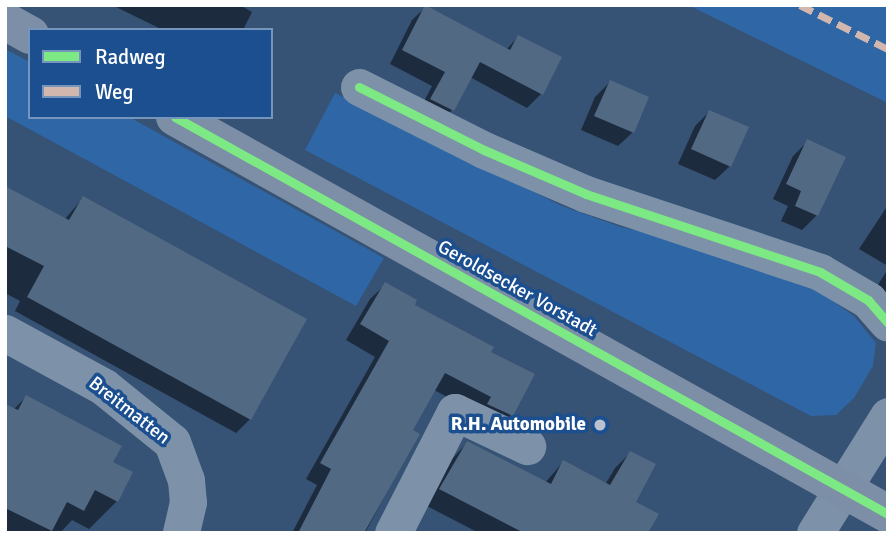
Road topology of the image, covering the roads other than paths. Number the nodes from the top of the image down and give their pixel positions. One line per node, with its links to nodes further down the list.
1 (5, 22): 2 (main road)
2 (28, 34)
3 (359, 87): 5 (street)
4 (179, 119): 9 (main road, Geroldsecker Vorstadt)
5 (888, 323)
6 (5, 333): 11 (street, Breitmatten)
7 (888, 416): 9 (street)
8 (527, 446): 12 (street)
9 (843, 489): 10 (main road, Geroldsecker Vorstadt); 13 (street)
10 (888, 514)
11 (181, 533)
12 (393, 533)
13 (815, 533)

